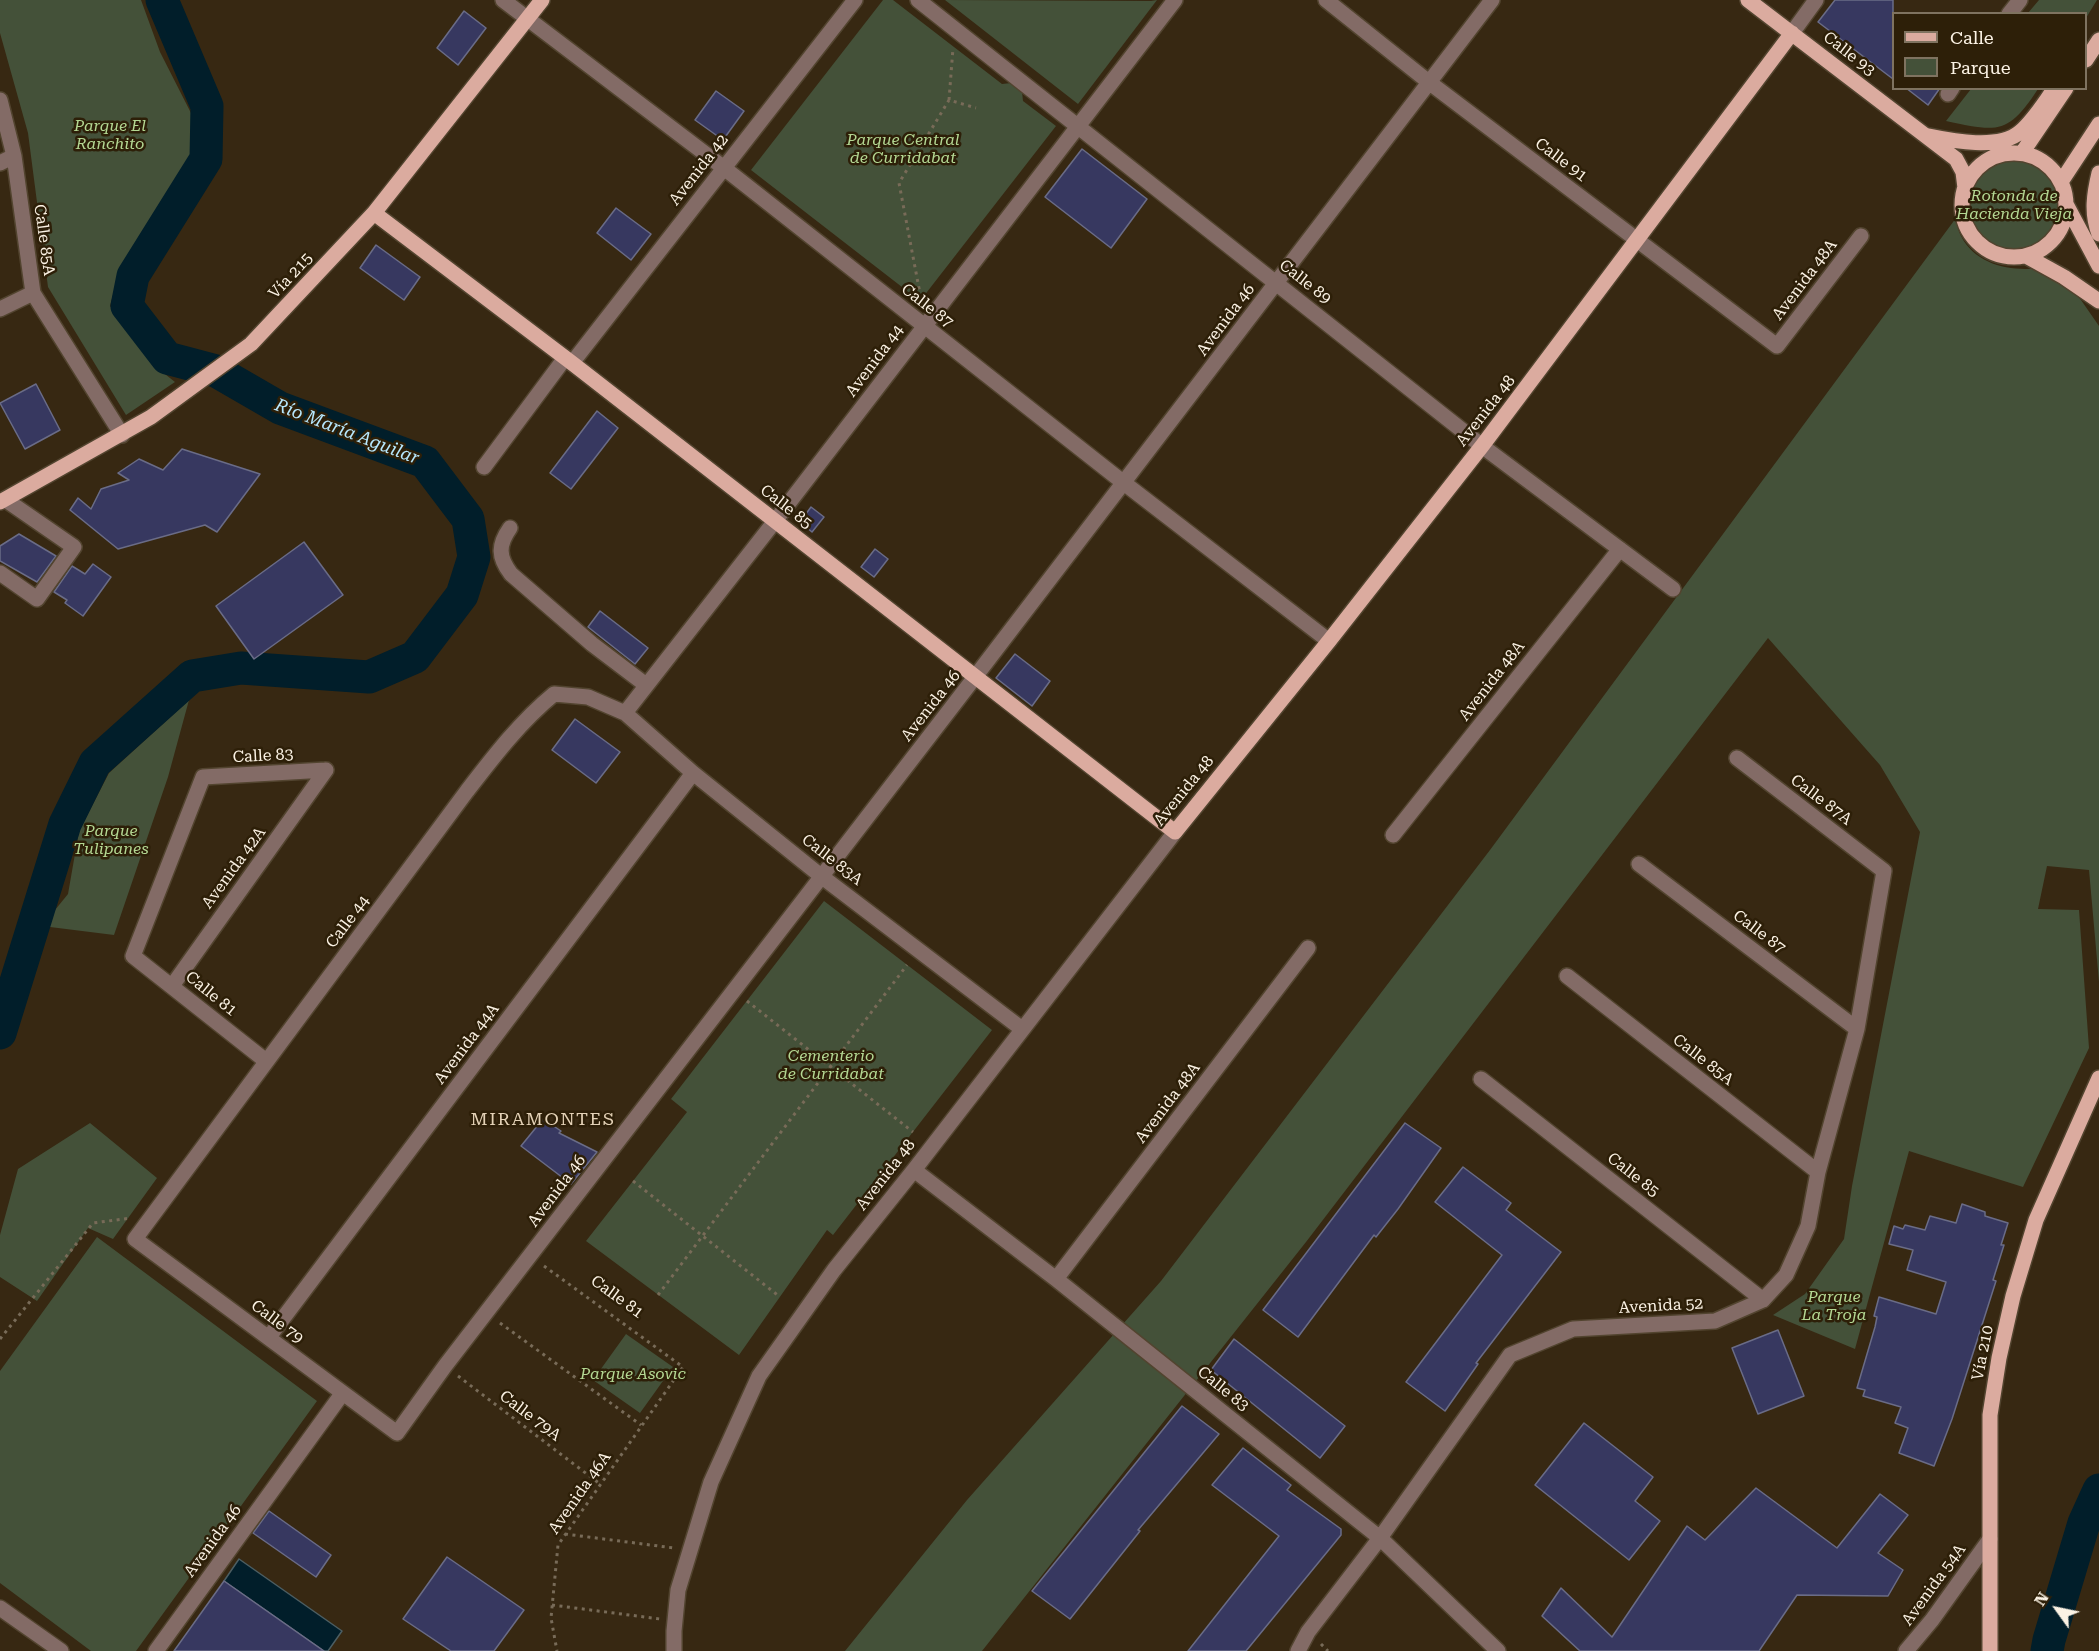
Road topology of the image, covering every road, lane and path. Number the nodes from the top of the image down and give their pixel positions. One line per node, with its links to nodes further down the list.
1 (503, 0): 12 (street, Calle 87)
2 (542, 0): 12 (main road, Vía 215)
3 (855, 0): 31 (street, Avenida 42)
4 (918, 0): 13 (street, Calle 89)
5 (1175, 0): 25 (street, Avenida 44)
6 (1326, 0): 18 (street, Calle 91)
7 (1492, 0): 18 (street, Avenida 46)
8 (1748, 0): 14 (main road, Calle 93)
9 (1816, 0): 14 (street, Avenida 48)
10 (2020, 0): 11 (street)
11 (2011, 12)
12 (528, 19): 31 (street, Calle 87); 36 (main road, Vía 215)
13 (954, 29): 22 (path); 25 (street, Calle 89)
14 (1792, 33): 26 (main road, Calle 93); 39 (main road, Avenida 48)
15 (2099, 38): 16 (main road); 17 (main road)
16 (2087, 47)
17 (2087, 57)
18 (1430, 83): 39 (street, Calle 91); 42 (street, Avenida 46)
19 (2054, 90): 26 (main road)
20 (2065, 90): 27 (main road)
21 (0, 100): 28 (street, Calle 85A)
22 (949, 100): 23 (path); 46 (path)
23 (976, 108)
24 (2099, 124): 33 (main road)
25 (1077, 127): 42 (street, Calle 89); 47 (street, Avenida 44)
26 (1925, 135): 29 (main road, Calle 93)
27 (2022, 153): 30 (main road); 33 (main road)
28 (7, 159): 43 (street, Calle 85A)
29 (1956, 159): 30 (main road); 34 (main road)
30 (1988, 160): 34 (main road)
31 (724, 168): 47 (street, Calle 87); 49 (street, Avenida 42)
32 (2099, 173): 37 (main road)
33 (2061, 182): 35 (main road)
34 (1965, 188): 40 (main road)
35 (2066, 204): 40 (main road); 41 (main road)
36 (374, 213): 49 (main road, Calle 85); 50 (main road, Vía 215)
37 (2099, 234)
38 (1861, 236): 48 (street, Avenida 48A)
39 (1636, 240): 48 (street, Calle 91); 51 (main road, Avenida 48)
40 (2026, 256): 44 (main road)
41 (2099, 266)
42 (1277, 283): 51 (street, Calle 89); 53 (street, Avenida 46)
43 (33, 293): 45 (street); 50 (street, Calle 85A)
44 (2099, 301)
45 (0, 309)
46 (923, 309)
47 (924, 327): 53 (street, Calle 87); 55 (street, Avenida 44)
48 (1777, 346)
49 (569, 360): 52 (street, Avenida 42); 55 (main road, Calle 85)
50 (122, 435): 54 (main road, Vía 215)
51 (1482, 446): 57 (street, Calle 89); 60 (main road, Avenida 48)
52 (484, 467)
53 (1124, 483): 60 (street, Calle 87); 61 (street, Avenida 46)
54 (3, 501): 58 (street)
55 (775, 521): 61 (main road, Calle 85); 62 (street, Avenida 44)
56 (510, 528): 62 (street)
57 (1620, 549): 59 (street, Calle 89); 68 (street, Avenida 48A)
58 (0, 573)
59 (1673, 589)
60 (1329, 641): 67 (main road, Avenida 48)
61 (975, 677): 67 (main road, Calle 85); 71 (street, Avenida 46)
62 (646, 685): 63 (street, Avenida 44)
63 (625, 713): 66 (street, Calle 83A); 80 (street, Calle 44)
64 (1737, 758): 70 (street, Calle 87A)
65 (326, 770): 73 (street, Calle 83); 76 (street, Avenida 42A)
66 (693, 773): 71 (street, Calle 83A); 97 (street, Avenida 44A)
67 (1175, 832): 78 (street, Avenida 48)
68 (1393, 835)
69 (1639, 864): 79 (street, Calle 87)
70 (1884, 871): 79 (street, Avenida 52)
71 (821, 876): 78 (street, Calle 83A); 91 (street, Avenida 46)
72 (1308, 948): 92 (street, Avenida 48A)
73 (133, 956): 76 (street, Calle 81)
74 (907, 965): 81 (path)
75 (1567, 976): 86 (street, Calle 85A)
76 (172, 986): 80 (street, Calle 81)
77 (747, 1001): 81 (path)
78 (1022, 1029): 85 (street, Avenida 48)
79 (1857, 1029): 86 (street, Avenida 52)
80 (266, 1062): 88 (street, Calle 44)
81 (830, 1067): 84 (path); 89 (path)
82 (2099, 1078): 107 (main road, Vía 210)
83 (1481, 1079): 95 (street, Calle 85)
84 (912, 1132)
85 (914, 1170): 92 (street, Calle 83); 108 (street, Avenida 48)
86 (1818, 1172): 95 (street, Avenida 52)
87 (633, 1181): 89 (path)
88 (152, 1217): 90 (street, Calle 44); 98 (path)
89 (702, 1236): 93 (path); 94 (path)
90 (135, 1239): 97 (street, Calle 79)
91 (530, 1256): 96 (street, Avenida 46); 100 (path, Calle 81)
92 (1056, 1279): 106 (street, Calle 83)
93 (658, 1295)
94 (780, 1297)
95 (1763, 1300): 106 (street, Avenida 52)
96 (486, 1314): 99 (street, Avenida 46); 102 (path)
97 (269, 1337): 101 (street, Calle 79)
98 (0, 1339)
99 (445, 1366): 103 (street, Avenida 46); 104 (path, Calle 79A)
100 (682, 1367): 102 (path, Avenida 46A)
101 (342, 1394): 103 (street, Calle 79); 113 (street, Avenida 46)
102 (641, 1425): 104 (path, Avenida 46A)
103 (397, 1433)
104 (600, 1484): 105 (path, Avenida 46A)
105 (565, 1534): 108 (path); 109 (path, Avenida 46A)
106 (1380, 1538): 116 (street, Avenida 52); 117 (street, Calle 83)
107 (1990, 1539): 118 (street, Avenida 54A); 119 (main road, Vía 210)
108 (690, 1550): 111 (street, Avenida 48)
109 (552, 1605): 111 (path); 114 (path, Avenida 46A)
110 (0, 1608): 112 (street)
111 (675, 1621): 115 (street, Avenida 48)
112 (61, 1651)
113 (156, 1651)
114 (557, 1651)
115 (674, 1651)
116 (1298, 1651)
117 (1498, 1651)
118 (1906, 1651)
119 (1990, 1651)

